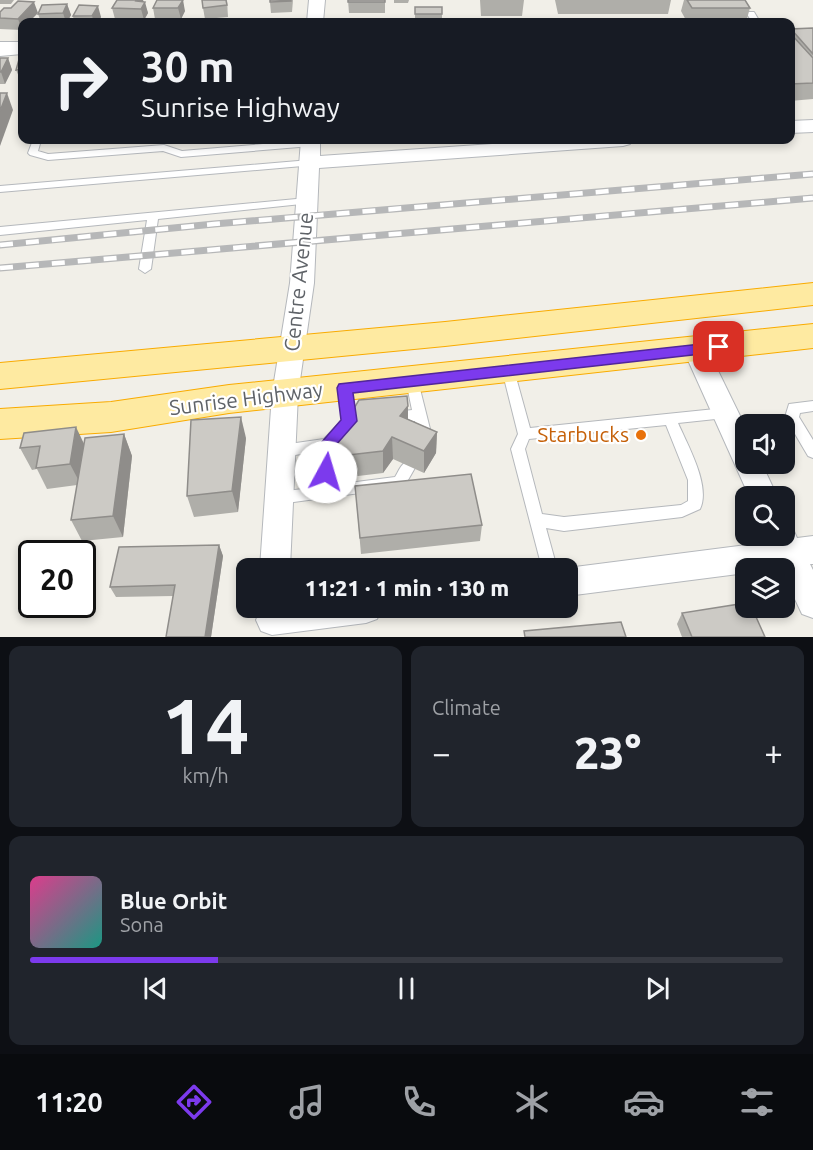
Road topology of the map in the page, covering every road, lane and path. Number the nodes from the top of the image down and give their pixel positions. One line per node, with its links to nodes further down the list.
1 (317, 0): 3 (street)
2 (751, 14): 4 (lane)
3 (315, 18)
4 (754, 18)
5 (18, 48): 6 (street)
6 (0, 49)
7 (813, 126): 8 (street)
8 (795, 127)
9 (36, 144): 10 (lane)
10 (164, 144): 12 (lane)
11 (467, 144): 12 (street)
12 (311, 148): 13 (lane); 14 (street, Centre Avenue)
13 (0, 189)
14 (308, 201): 15 (lane); 20 (street, Centre Avenue)
15 (153, 216): 16 (lane); 17 (lane)
16 (0, 231)
17 (145, 269)
18 (813, 294): 20 (highway)
19 (813, 336): 21 (highway, Sunrise Highway)
20 (292, 348): 23 (highway); 26 (street, Centre Avenue)
21 (696, 349): 22 (highway, Sunrise Highway); 28 (street)
22 (508, 370): 24 (highway, Sunrise Highway); 33 (lane)
23 (0, 376)
24 (412, 381): 25 (highway, Sunrise Highway); 29 (lane)
25 (345, 388): 26 (highway, Sunrise Highway); 31 (lane)
26 (285, 394): 32 (highway, Sunrise Highway); 37 (street, Centre Avenue)
27 (813, 406): 39 (lane)
28 (725, 413): 30 (lane); 34 (street)
29 (420, 415): 31 (lane); 35 (lane)
30 (670, 419): 33 (lane); 43 (lane)
31 (361, 420): 36 (lane)
32 (0, 424)
33 (525, 434): 43 (lane)
34 (735, 434)
35 (420, 444)
36 (327, 448): 37 (lane); 38 (lane); 41 (lane)
37 (282, 451): 42 (street, Centre Avenue)
38 (344, 451)
39 (813, 452)
40 (410, 466): 41 (lane)
41 (325, 492): 42 (lane)
42 (279, 498): 45 (street, Centre Avenue)
43 (537, 520): 46 (lane)
44 (795, 546): 47 (street); 48 (street)
45 (276, 558)
46 (546, 558)
47 (578, 580)
48 (813, 603)
49 (294, 618): 50 (street)
50 (272, 621)

